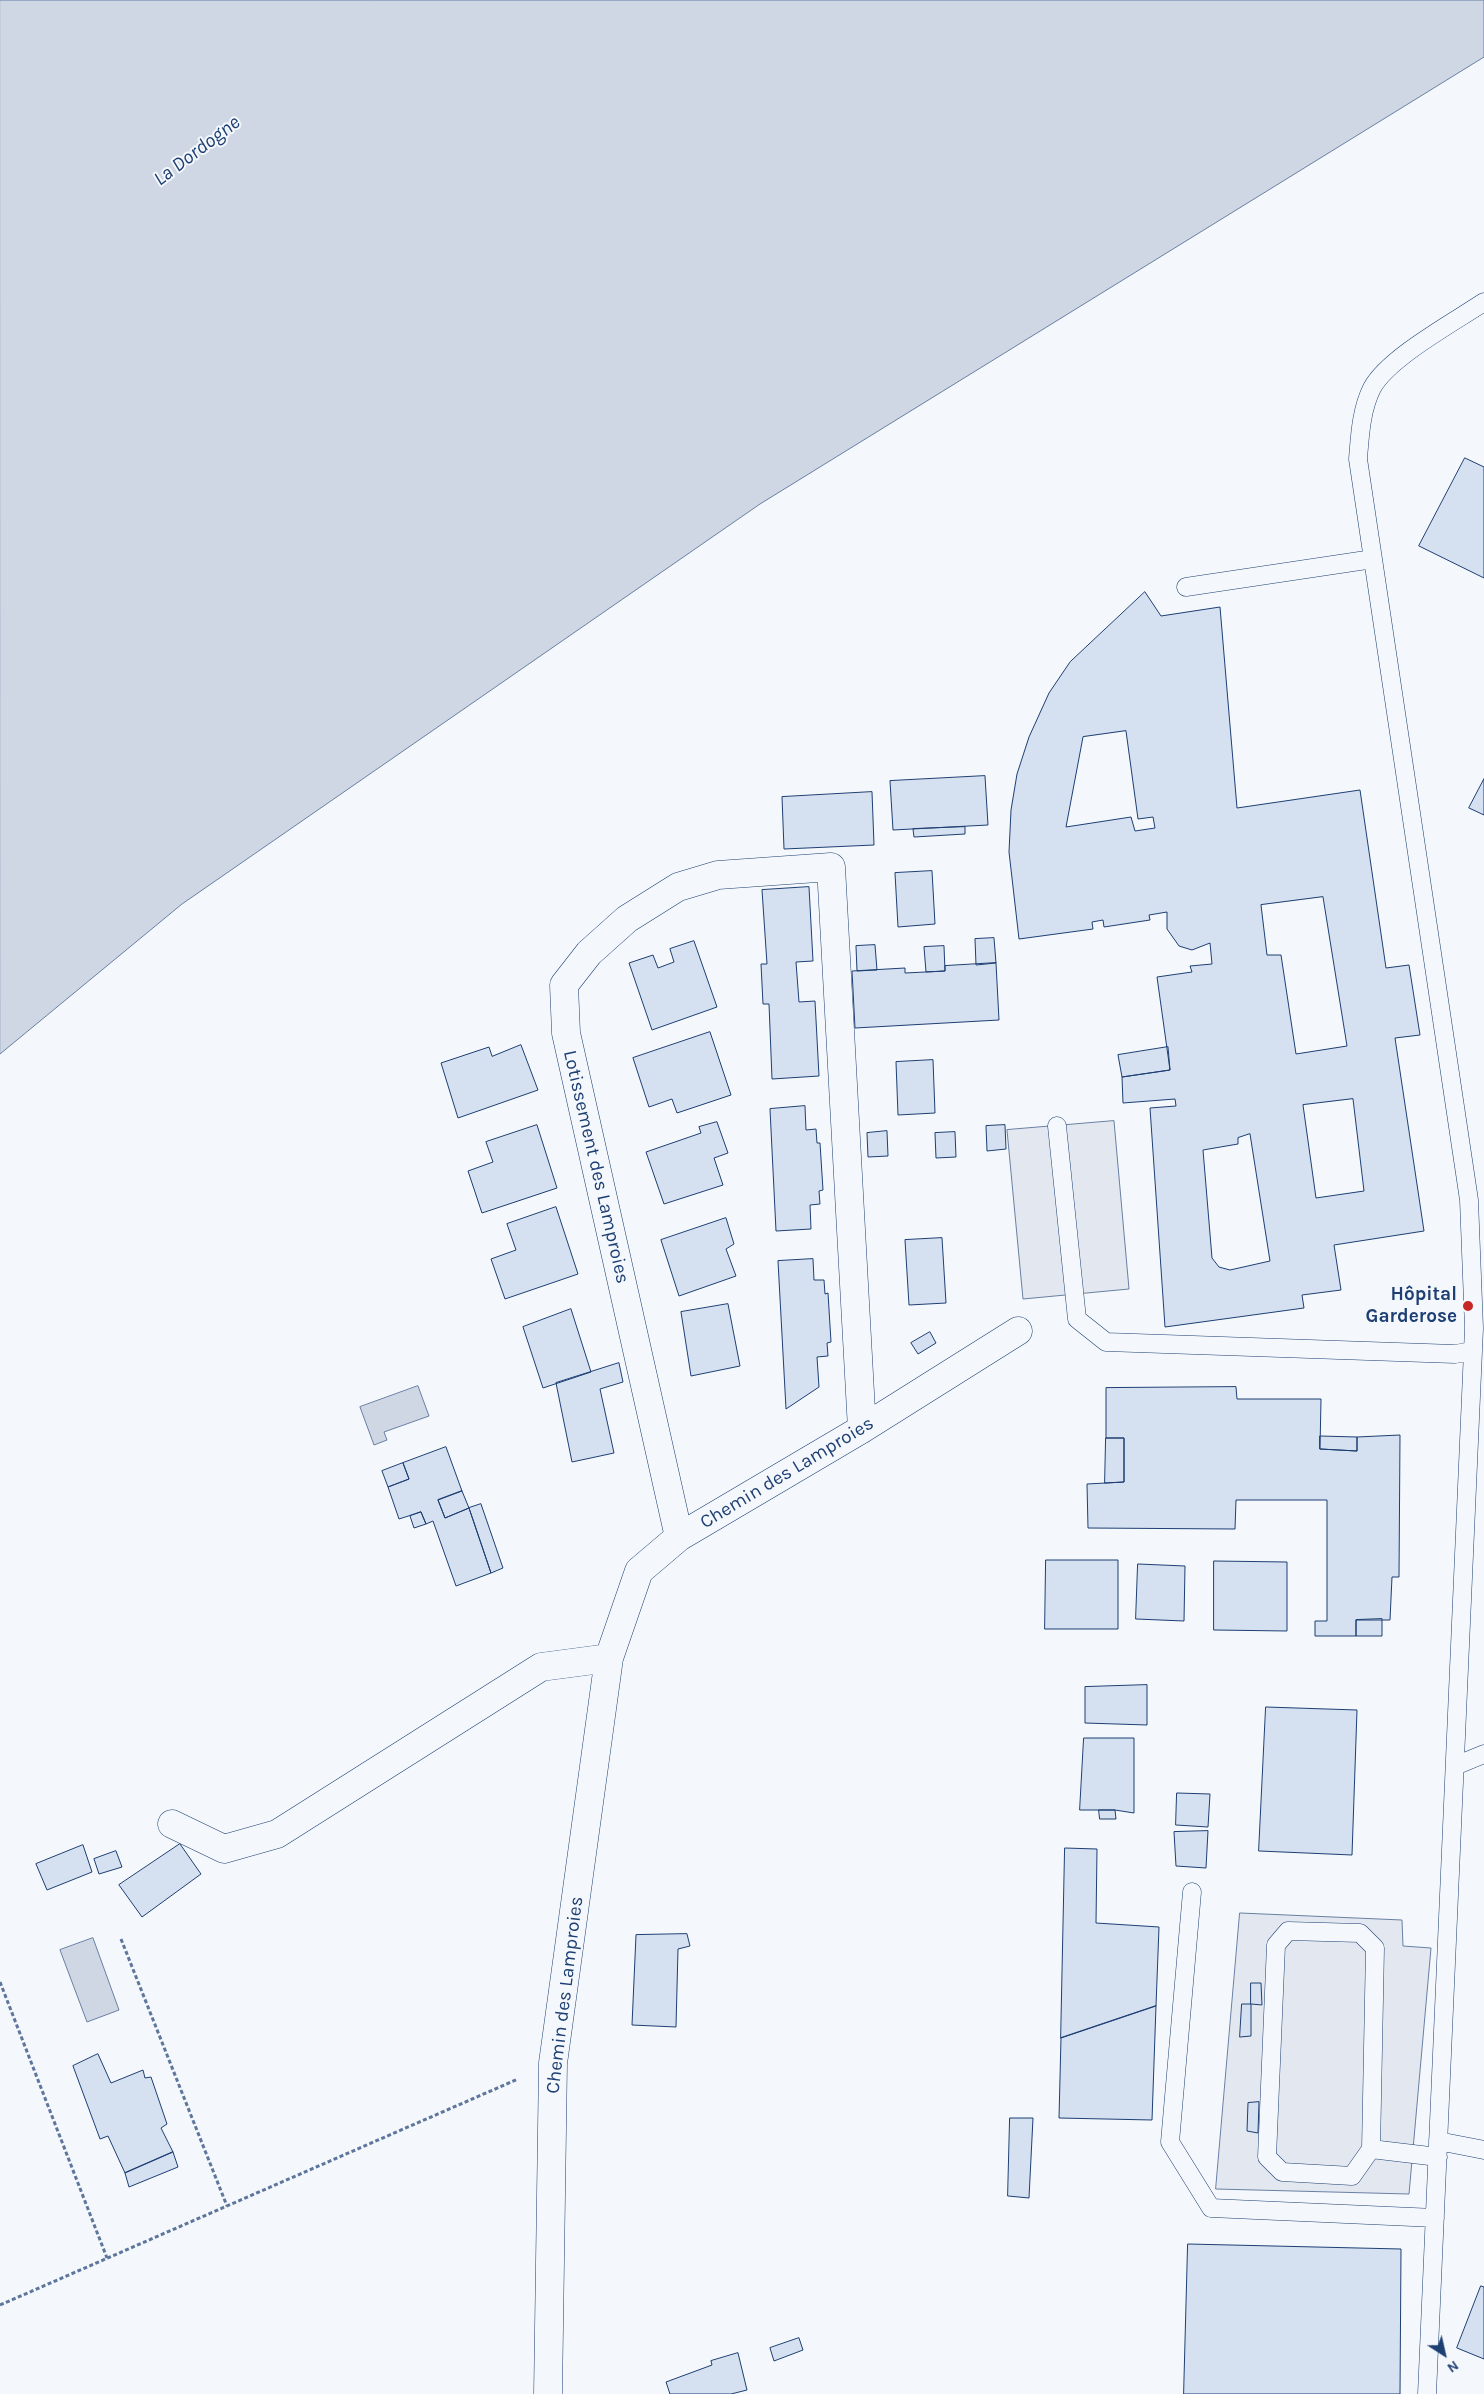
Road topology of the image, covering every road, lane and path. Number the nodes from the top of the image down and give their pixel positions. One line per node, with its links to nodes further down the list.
1 (1484, 302): 2 (lane)
2 (1373, 559): 3 (lane); 5 (lane)
3 (1186, 587)
4 (1057, 1126): 7 (lane)
5 (1479, 1326): 7 (lane)
6 (1018, 1331): 9 (street, Chemin des Lamproies)
7 (1473, 1351): 8 (lane)
8 (1477, 1412): 13 (lane)
9 (862, 1429): 10 (street, Chemin des Lamproies); 10 (street, Lotissement des Lamproies)
10 (679, 1537): 11 (street, Chemin des Lamproies)
11 (609, 1658): 14 (street); 18 (street, Chemin des Lamproies)
12 (1484, 1754): 13 (lane)
13 (1455, 1766): 20 (lane)
14 (172, 1824)
15 (1192, 1892): 23 (lane)
16 (121, 1939): 22 (path)
17 (0, 1982): 24 (path)
18 (552, 2063): 22 (path); 26 (street, Chemin des Lamproies)
19 (1372, 2149): 19 (lane); 20 (lane)
20 (1438, 2149): 21 (lane); 23 (lane)
21 (1484, 2150)
22 (227, 2206): 24 (path)
23 (1435, 2218): 27 (lane)
24 (107, 2258): 25 (path)
25 (0, 2306)
26 (548, 2394)
27 (1427, 2394)

